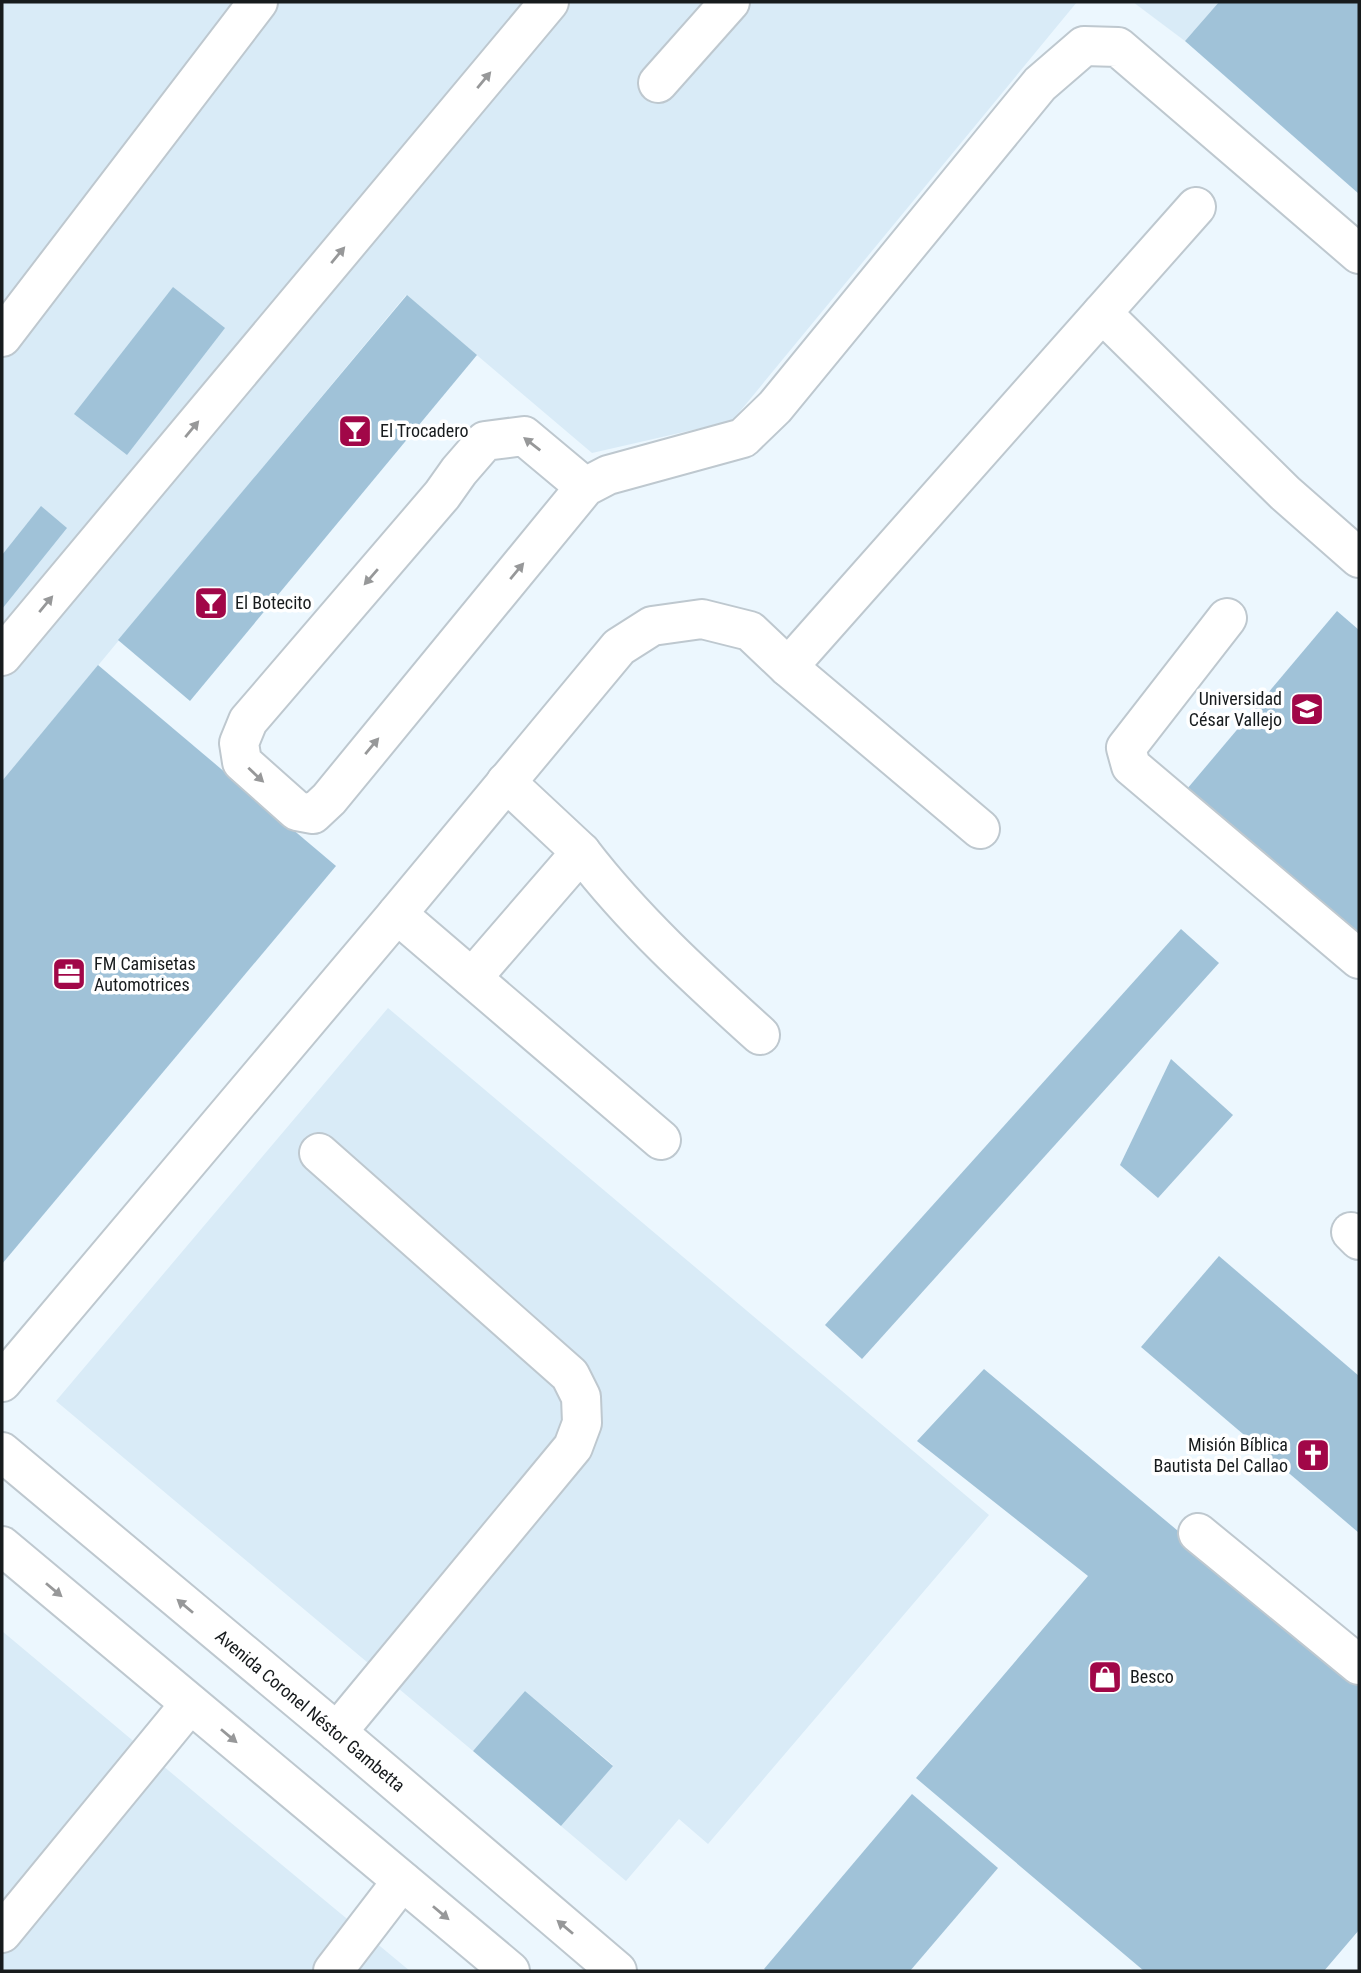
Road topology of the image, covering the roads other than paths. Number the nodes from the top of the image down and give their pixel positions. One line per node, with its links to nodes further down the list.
1 (258, 2): 8 (main road)
2 (549, 2): 12 (main road, one-way to 2)
3 (730, 2): 4 (main road)
4 (658, 83)
5 (1196, 207): 7 (main road)
6 (1359, 254): 9 (main road)
7 (1102, 313): 10 (main road); 13 (main road)
8 (2, 337)
9 (585, 487): 9 (main road, one-way to 9)
10 (1359, 558)
11 (1227, 618): 18 (main road)
12 (2, 656)
13 (789, 667): 14 (main road); 15 (main road)
14 (506, 782): 16 (main road); 17 (main road)
15 (980, 829)
16 (581, 852): 19 (main road); 20 (main road)
17 (397, 914): 19 (main road); 23 (main road)
18 (1359, 959)
19 (472, 978): 21 (main road)
20 (760, 1035)
21 (660, 1140)
22 (319, 1153): 29 (main road)
23 (2, 1382)
24 (2, 1452): 29 (main road, Avenida Coronel Néstor Gambetta, one-way to 24)
25 (1198, 1533): 27 (main road)
26 (2, 1546): 28 (main road, one-way to 28)
27 (1359, 1665)
28 (190, 1704): 30 (main road, one-way to 30); 31 (main road)
29 (337, 1732): 34 (main road, Avenida Coronel Néstor Gambetta, one-way to 29)
30 (402, 1881): 32 (main road); 33 (main road, one-way to 33)
31 (2, 1933)
32 (333, 1971)
33 (510, 1971)
34 (617, 1971)

